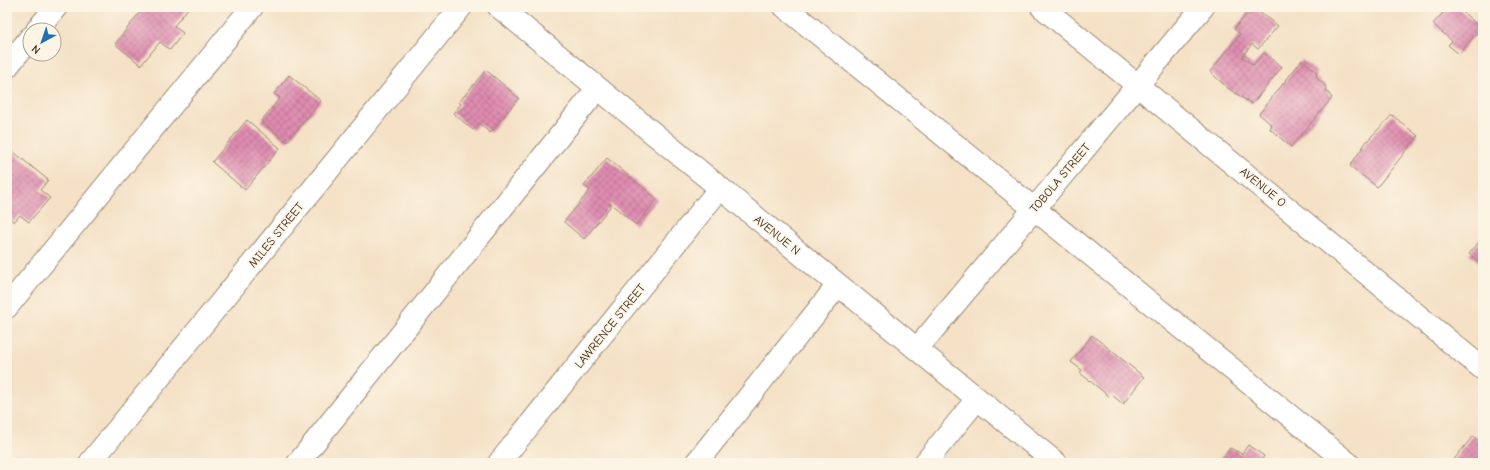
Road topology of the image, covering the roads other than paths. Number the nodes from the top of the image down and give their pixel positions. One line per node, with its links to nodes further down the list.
1 (56, 7): 8 (street)
2 (252, 7): 16 (street)
3 (461, 7): 20 (street, MILES STREET)
4 (498, 7): 12 (street, AVENUE N)
5 (785, 7): 14 (street)
6 (1042, 7): 11 (street, AVENUE O)
7 (1203, 7): 11 (street, TOBOLA STREET)
8 (44, 22)
9 (22, 48): 10 (street)
10 (7, 67)
11 (1138, 84): 14 (street, TOBOLA STREET); 18 (street, AVENUE O)
12 (598, 88): 13 (street, AVENUE N); 21 (street)
13 (720, 188): 15 (street, AVENUE N); 22 (street, LAWRENCE STREET)
14 (1034, 209): 17 (street, TOBOLA STREET); 26 (street)
15 (838, 285): 17 (street, AVENUE N); 23 (street)
16 (7, 307)
17 (917, 349): 19 (street, AVENUE N)
18 (1483, 369)
19 (977, 399): 24 (street); 25 (street, AVENUE N)
20 (90, 463)
21 (298, 463)
22 (499, 463)
23 (696, 463)
24 (924, 463)
25 (1056, 463)
26 (1348, 463)

